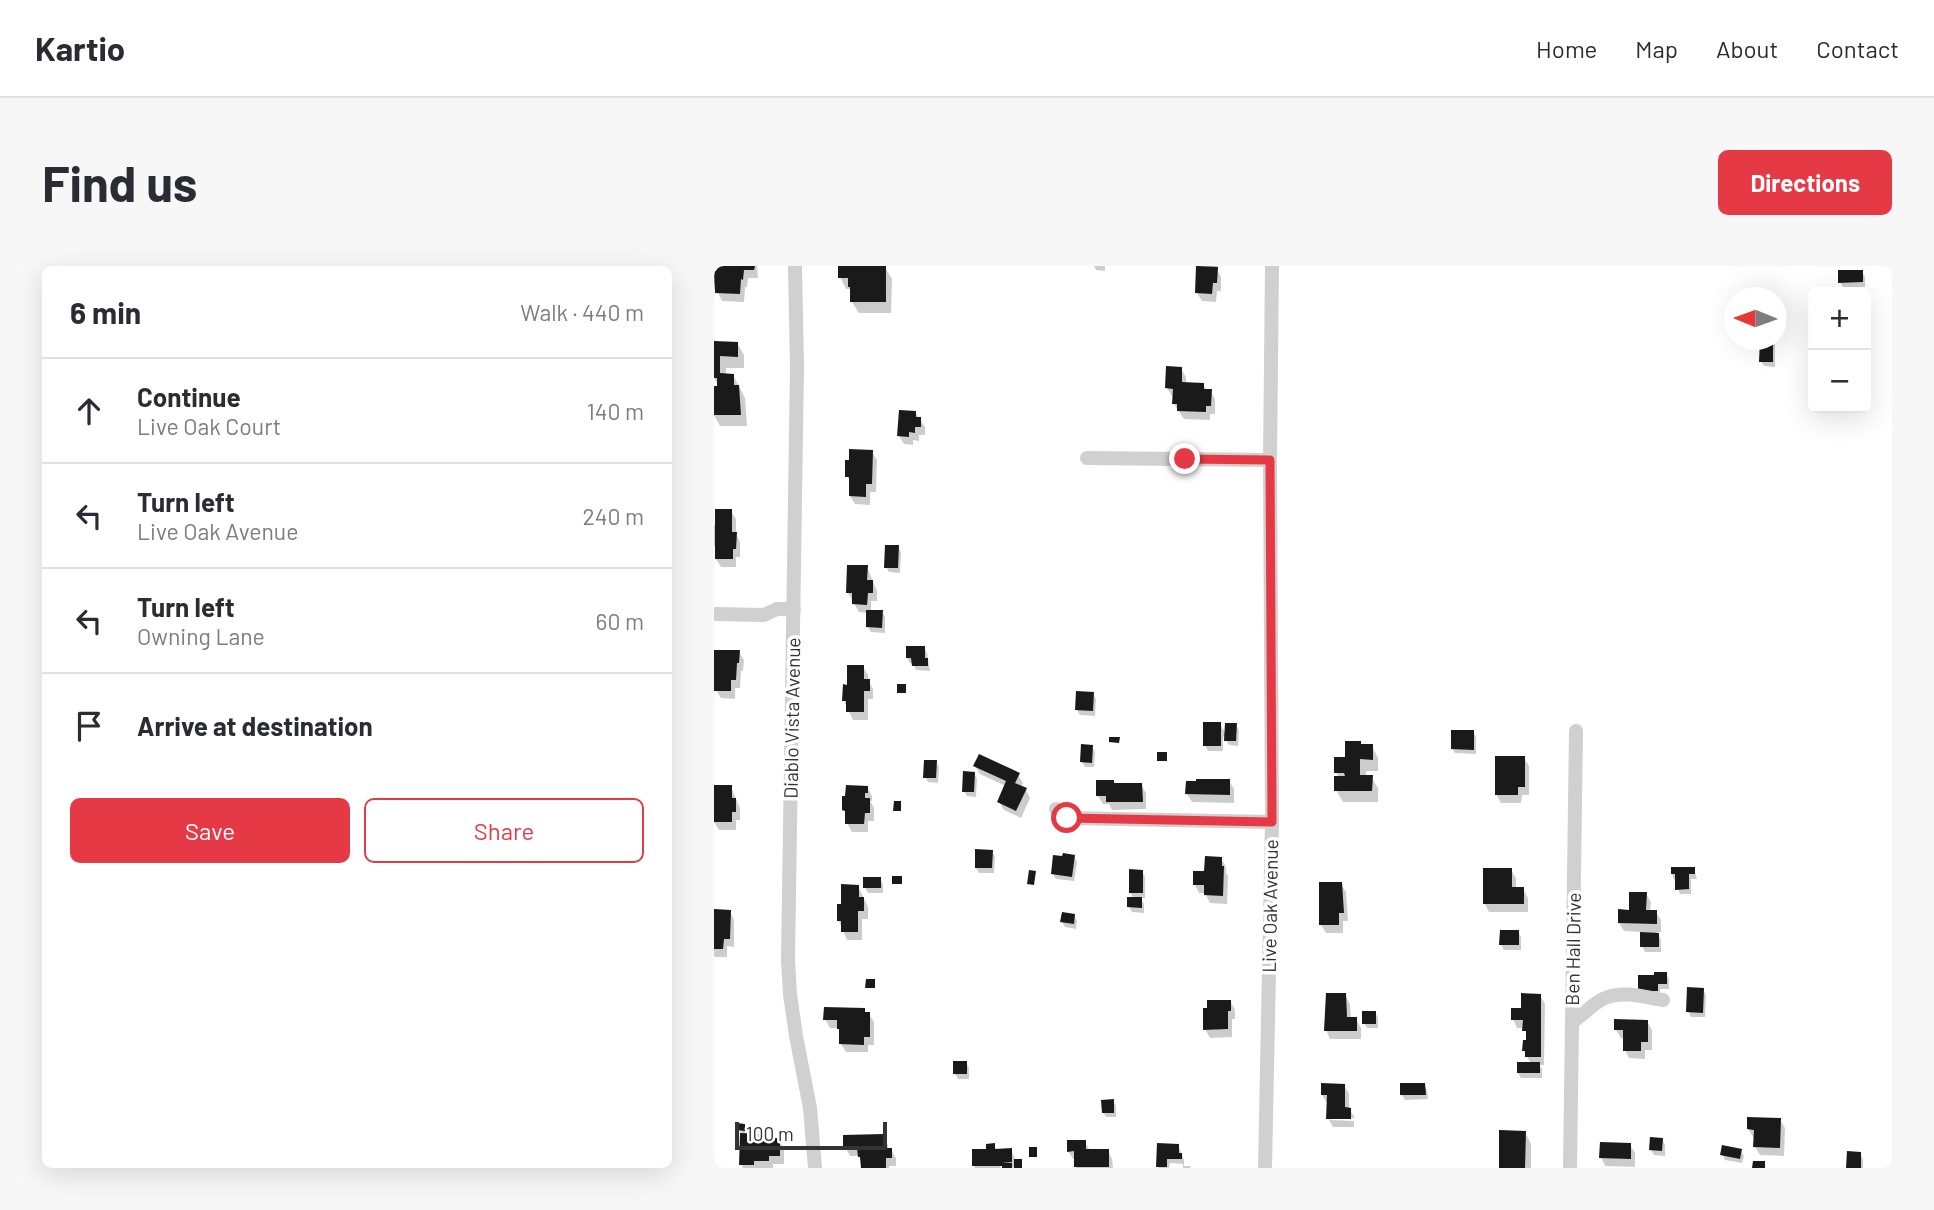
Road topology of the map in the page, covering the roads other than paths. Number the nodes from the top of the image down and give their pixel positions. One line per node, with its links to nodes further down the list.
1 (795, 266): 5 (street, Diablo Vista Avenue)
2 (1272, 266): 4 (street, Live Oak Avenue)
3 (1087, 458): 4 (street)
4 (1270, 460): 9 (street, Live Oak Avenue)
5 (793, 609): 6 (street); 12 (street, Diablo Vista Avenue)
6 (714, 614)
7 (1576, 731): 11 (street, Ben Hall Drive)
8 (1056, 809): 9 (street)
9 (1272, 822): 13 (street, Live Oak Avenue)
10 (1663, 1000): 11 (street)
11 (1572, 1022): 14 (street, Ben Hall Drive)
12 (815, 1168)
13 (1265, 1168)
14 (1570, 1168)

